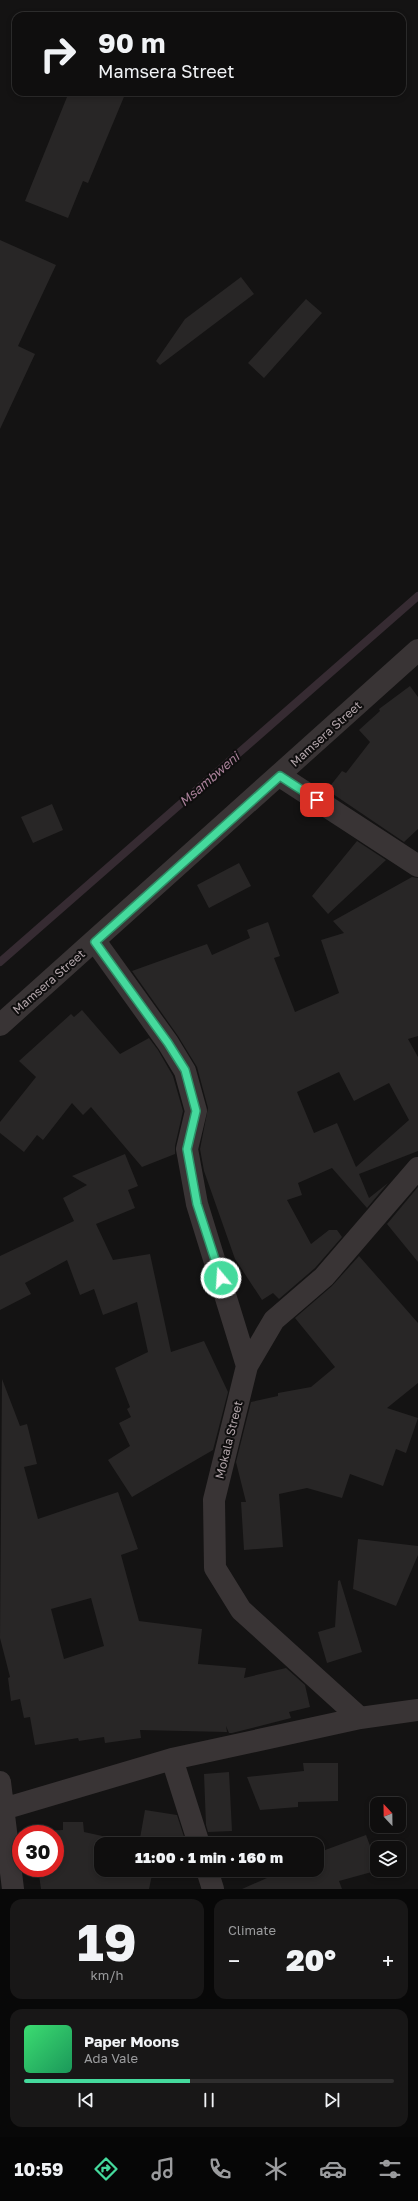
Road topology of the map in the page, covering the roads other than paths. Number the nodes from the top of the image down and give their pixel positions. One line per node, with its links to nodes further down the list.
1 (418, 650): 2 (street, Mamsera Street)
2 (280, 776): 3 (street); 4 (street, Mamsera Street)
3 (418, 866)
4 (95, 942): 5 (street, Mamsera Street); 7 (street)
5 (0, 1025)
6 (418, 1168): 7 (street, Mokala Street)
7 (247, 1366): 9 (street, Mokala Street)
8 (418, 1710): 9 (street)
9 (360, 1718): 10 (street)
10 (172, 1759): 12 (street); 13 (street)
11 (0, 1782): 12 (street)
12 (2, 1810): 15 (street)
13 (197, 1837)
14 (209, 1877): 16 (street)
15 (13, 1889)
16 (213, 1889)

